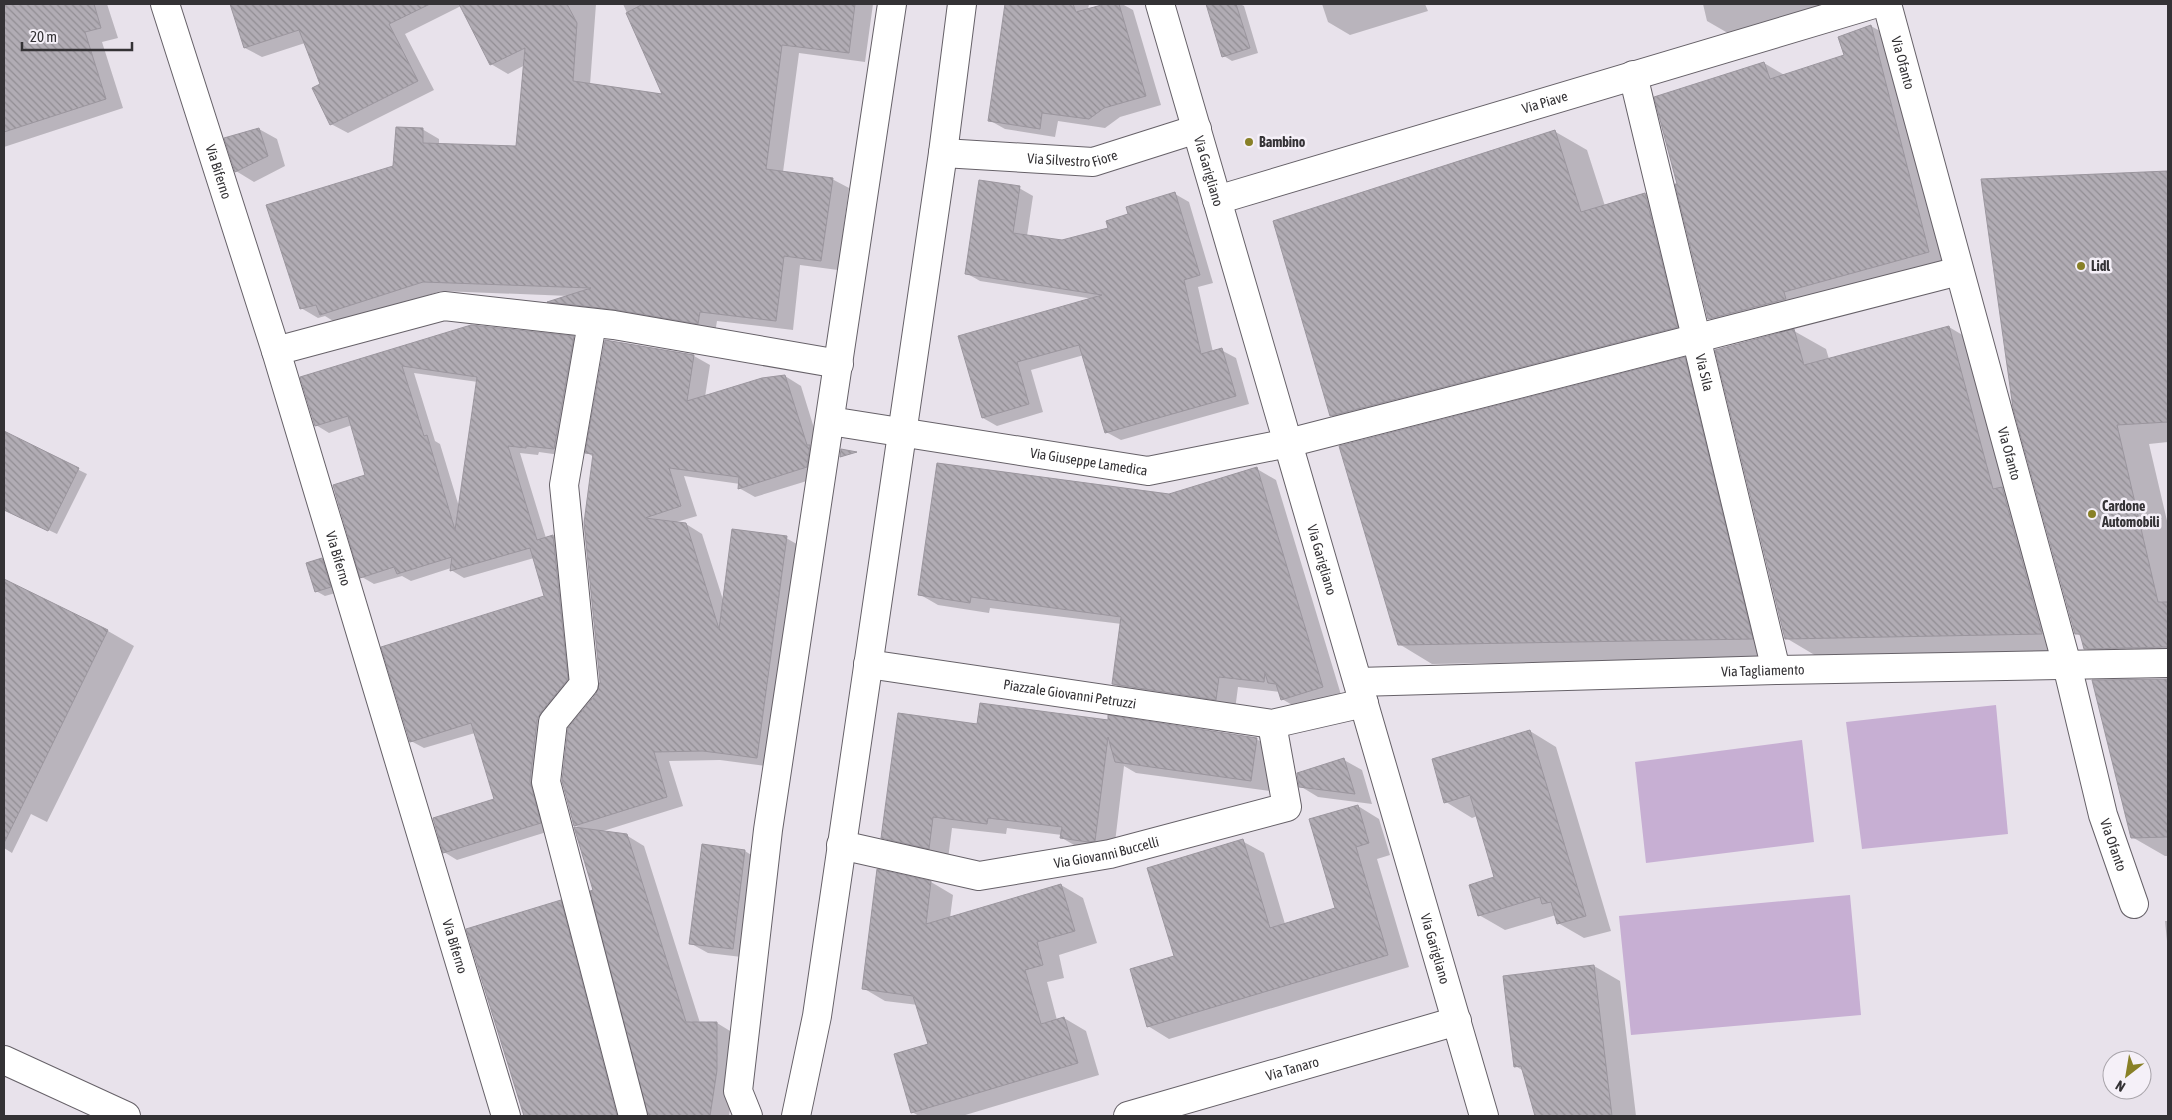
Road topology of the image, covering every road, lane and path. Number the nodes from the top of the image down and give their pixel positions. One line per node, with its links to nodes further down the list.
1 (164, 4): 14 (street, Via Biferno)
2 (892, 4): 15 (street)
3 (962, 4): 9 (street)
4 (1160, 4): 8 (street, Via Garigliano)
5 (1874, 4): 7 (street, Via Piave)
6 (1887, 4): 11 (street, Via Ofanto)
7 (1633, 75): 10 (street, Via Piave); 13 (street, Via Sila)
8 (1197, 129): 9 (street, Via Silvestro Fiore); 10 (street, Via Garigliano)
9 (943, 153): 17 (street)
10 (1217, 200): 18 (street, Via Garigliano)
11 (1959, 271): 13 (street, Via Giuseppe Lamedica); 21 (street, Via Ofanto)
12 (592, 323): 14 (street); 15 (street); 31 (street)
13 (1697, 339): 18 (street, Via Giuseppe Lamedica); 22 (street, Via Sila)
14 (276, 351): 30 (street, Via Biferno)
15 (839, 364): 16 (street)
16 (830, 421): 17 (street, Via Giuseppe Lamedica); 32 (street)
17 (901, 432): 18 (street, Via Giuseppe Lamedica); 20 (street)
18 (1283, 445): 23 (street, Via Garigliano)
19 (2168, 663): 21 (street, Via Tagliamento)
20 (868, 664): 24 (street, Piazzale Giovanni Petruzzi); 25 (street)
21 (2067, 665): 22 (street, Via Tagliamento); 26 (street, Via Ofanto)
22 (1776, 670): 23 (street, Via Tagliamento)
23 (1361, 693): 24 (street, Via Tagliamento); 27 (street, Via Garigliano)
24 (1272, 724): 25 (street, Via Giovanni Buccelli)
25 (841, 845): 33 (street)
26 (2134, 904)
27 (1456, 1021): 34 (street, Via Tanaro); 35 (street, Via Garigliano)
28 (4, 1060): 29 (street)
29 (126, 1116)
30 (506, 1116)
31 (632, 1116)
32 (748, 1116)
33 (796, 1116)
34 (1128, 1116)
35 (1484, 1116)

